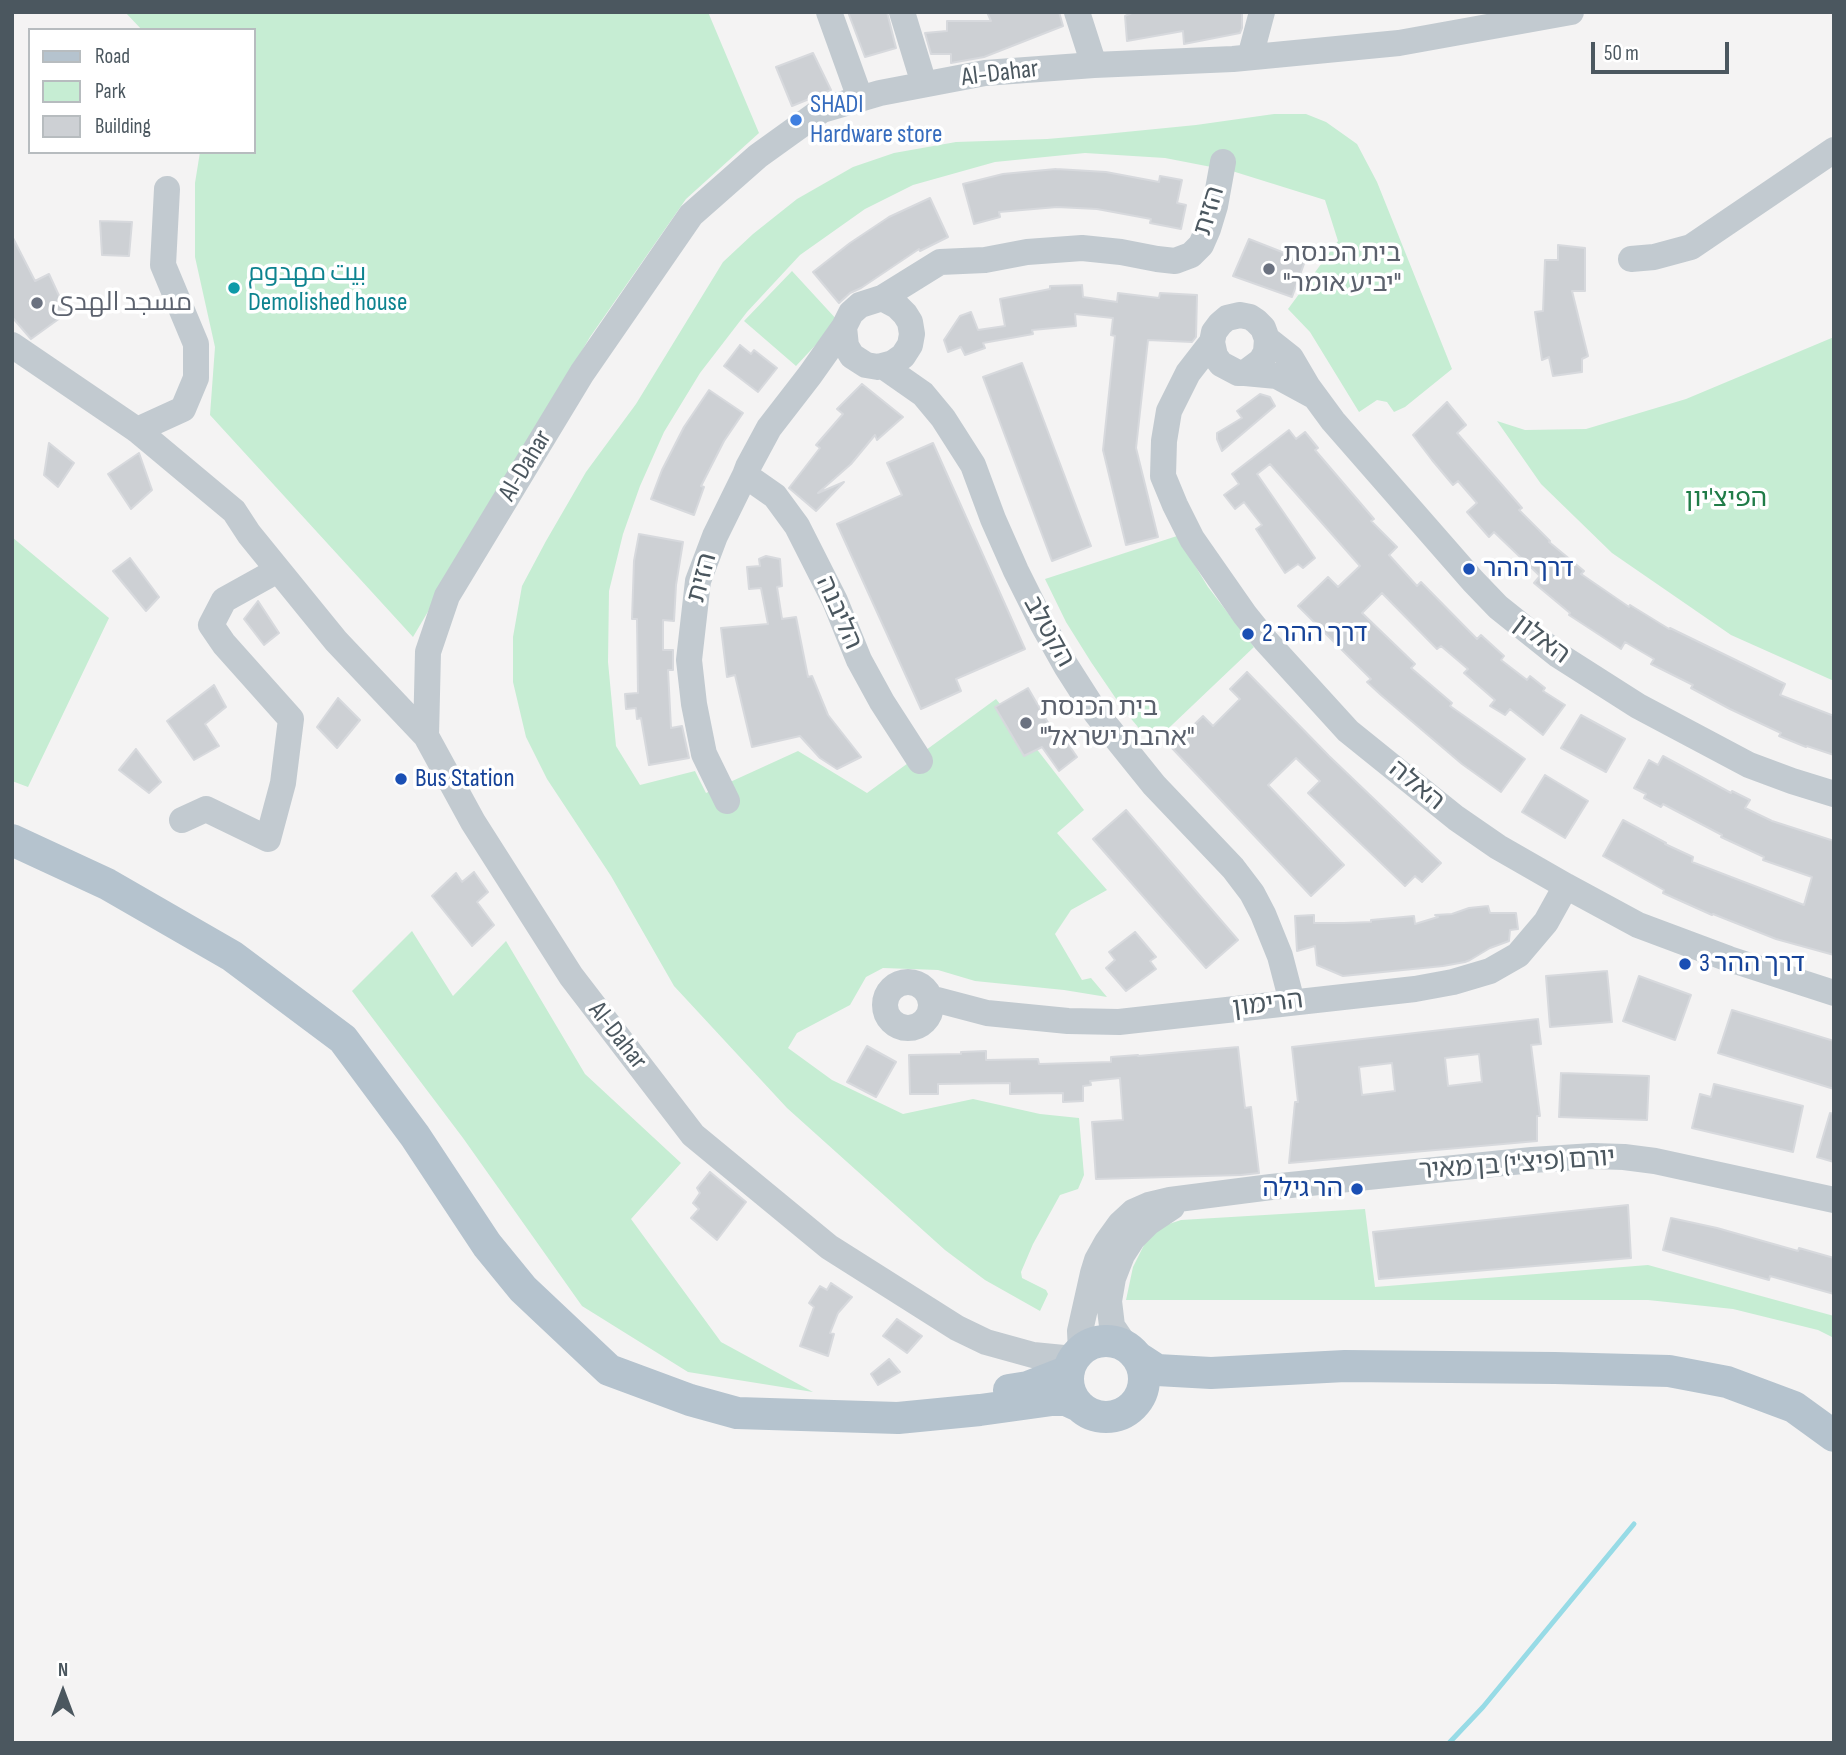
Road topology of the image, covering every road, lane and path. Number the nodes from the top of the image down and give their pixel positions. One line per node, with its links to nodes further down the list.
1 (829, 12): 9 (street)
2 (902, 12): 8 (street)
3 (1077, 12): 7 (street)
4 (1262, 12): 6 (street)
5 (1571, 12): 6 (street, Al-Dahar)
6 (1250, 57): 7 (street, Al-Dahar)
7 (1094, 65): 8 (street, Al-Dahar)
8 (924, 84): 9 (street, Al-Dahar)
9 (860, 98): 30 (street, Al-Dahar)
10 (1834, 150): 13 (street)
11 (1223, 162): 14 (street, הזית)
12 (167, 189): 27 (street)
13 (1631, 258)
14 (940, 262): 15 (street, הזית); 17 (street)
15 (882, 298): 16 (street); 17 (street)
16 (844, 327): 21 (street); 23 (street, הזית)
17 (909, 334): 21 (street); 26 (street, הקטלב)
18 (1267, 339): 19 (street); 22 (street); 24 (street, האלון)
19 (1212, 342): 22 (street); 25 (street, האלה)
20 (12, 345): 27 (street)
21 (875, 366): 23 (street, הזית); 26 (street, הקטלב)
22 (1241, 373): 24 (street, האלון); 25 (street)
23 (810, 375): 28 (street, הזית)
24 (1315, 396): 32 (street, האלון)
25 (1169, 411): 36 (street, האלה)
26 (943, 418): 39 (street, הקטלב)
27 (137, 430): 29 (street)
28 (745, 475): 31 (street, הליבנה); 33 (street, הזית)
29 (278, 569): 30 (street); 34 (street)
30 (426, 736): 43 (street, Al-Dahar)
31 (920, 761)
32 (1834, 794)
33 (727, 801)
34 (182, 820)
35 (12, 840): 47 (main road)
36 (1566, 886): 37 (street, האלה); 39 (street, הרימון)
37 (1834, 993)
38 (930, 998): 39 (street, הרימון)
39 (1292, 1002)
40 (1197, 1195): 41 (street, יורם (פיצ'י) בן מאיר); 42 (street, יורם (פיצ'י) בן מאיר); 43 (street, יורם (פיצ'י) בן מאיר)
41 (1834, 1200)
42 (1131, 1351): 43 (main road); 44 (main road); 45 (main road)
43 (1075, 1360): 46 (main road); 47 (main road)
44 (1211, 1373): 45 (main road); 48 (main road)
45 (1143, 1388): 46 (main road)
46 (1079, 1406): 47 (main road)
47 (800, 1415)
48 (1834, 1436)

